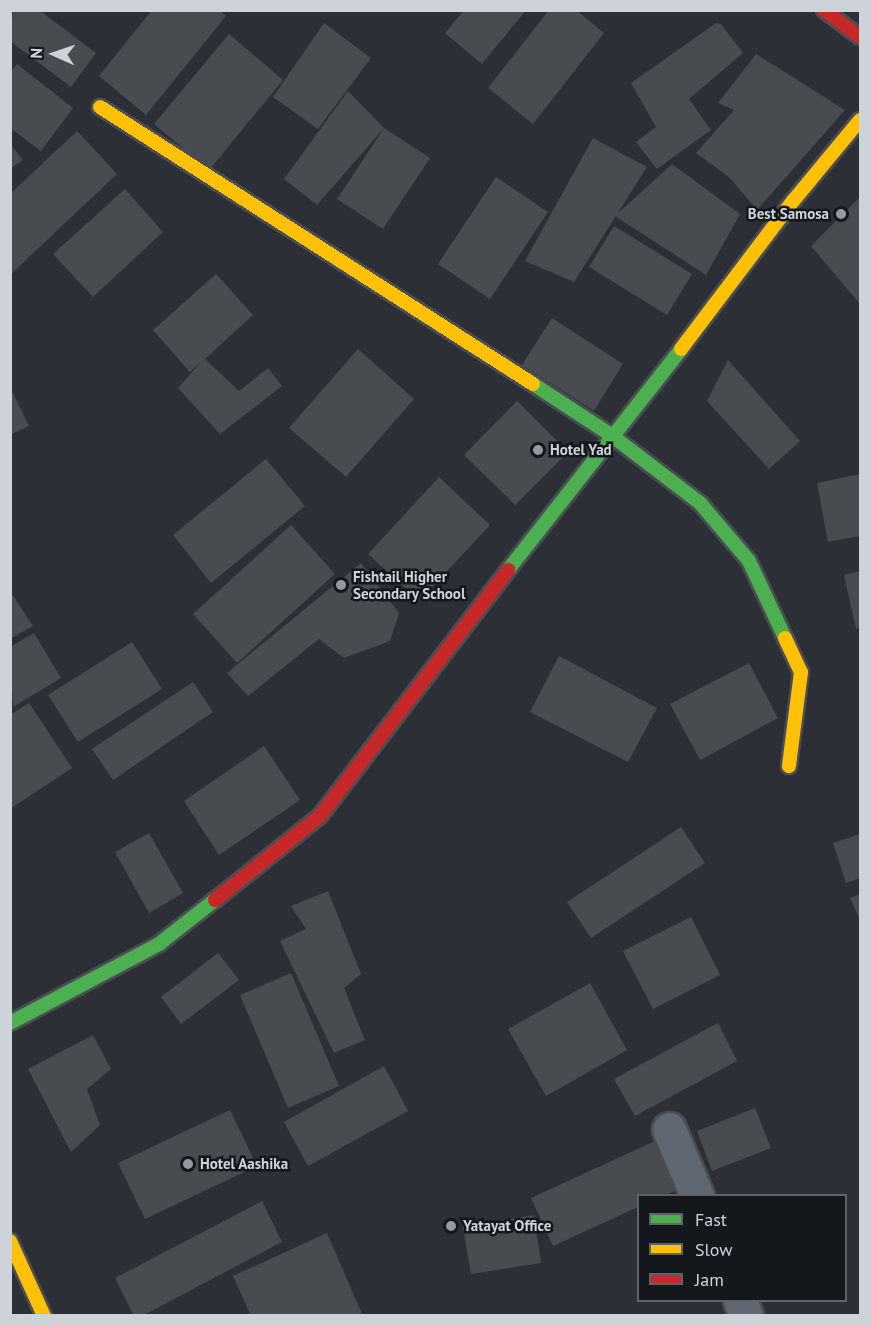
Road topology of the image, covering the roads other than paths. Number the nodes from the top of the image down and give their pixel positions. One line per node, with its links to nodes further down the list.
1 (824, 10): 2 (main road)
2 (861, 37)
3 (100, 107): 5 (main road)
4 (861, 120): 5 (main road)
5 (611, 435): 6 (main road); 7 (main road)
6 (789, 766)
7 (10, 1023)
8 (669, 1129): 9 (street)
9 (696, 1194)
10 (10, 1241): 11 (main road)
11 (44, 1316)

